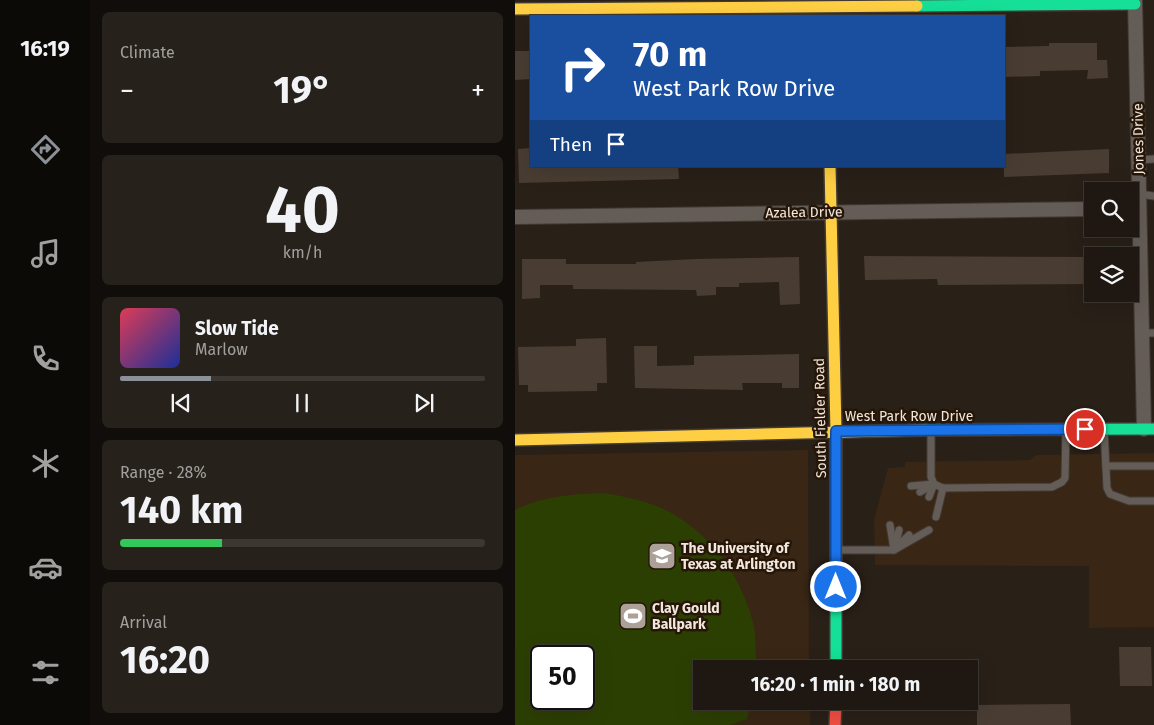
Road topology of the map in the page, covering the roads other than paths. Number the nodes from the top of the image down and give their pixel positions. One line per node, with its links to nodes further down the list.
1 (1135, 2): 2 (main road); 5 (street, Jones Drive)
2 (827, 8): 3 (main road)
3 (515, 9)
4 (1154, 159): 5 (lane)
5 (1138, 160): 7 (street, Jones Drive)
6 (830, 167): 11 (main road, South Fielder Road)
7 (1139, 182)
8 (1139, 194): 9 (lane)
9 (1154, 196)
10 (1084, 209): 11 (street, Azalea Drive)
11 (830, 212): 12 (street, Azalea Drive); 19 (main road, South Fielder Road)
12 (515, 217)
13 (1138, 237): 14 (street, Jones Drive)
14 (1148, 333): 16 (street, Jones Drive)
15 (1104, 429): 16 (main road, West Park Row Drive); 18 (main road, West Park Row Drive); 21 (lane)
16 (1149, 429)
17 (931, 430): 18 (main road, West Park Row Drive); 19 (main road, West Park Row Drive); 23 (lane)
18 (1066, 430): 25 (lane)
19 (836, 431): 20 (main road, West Park Row Drive); 34 (main road, South Fielder Road)
20 (515, 440)
21 (1105, 466): 22 (lane); 28 (lane)
22 (1154, 466)
23 (934, 484): 24 (lane); 25 (lane); 26 (lane); 27 (lane)
24 (911, 486)
25 (943, 488): 29 (lane)
26 (920, 492)
27 (929, 497)
28 (1154, 501)
29 (936, 517)
30 (890, 525): 35 (lane)
31 (899, 530): 35 (lane)
32 (929, 530): 35 (lane)
33 (909, 535): 35 (lane)
34 (836, 550): 35 (lane); 36 (main road, South Fielder Road)
35 (894, 550)
36 (836, 660)
37 (836, 710): 38 (main road)
38 (835, 725)

